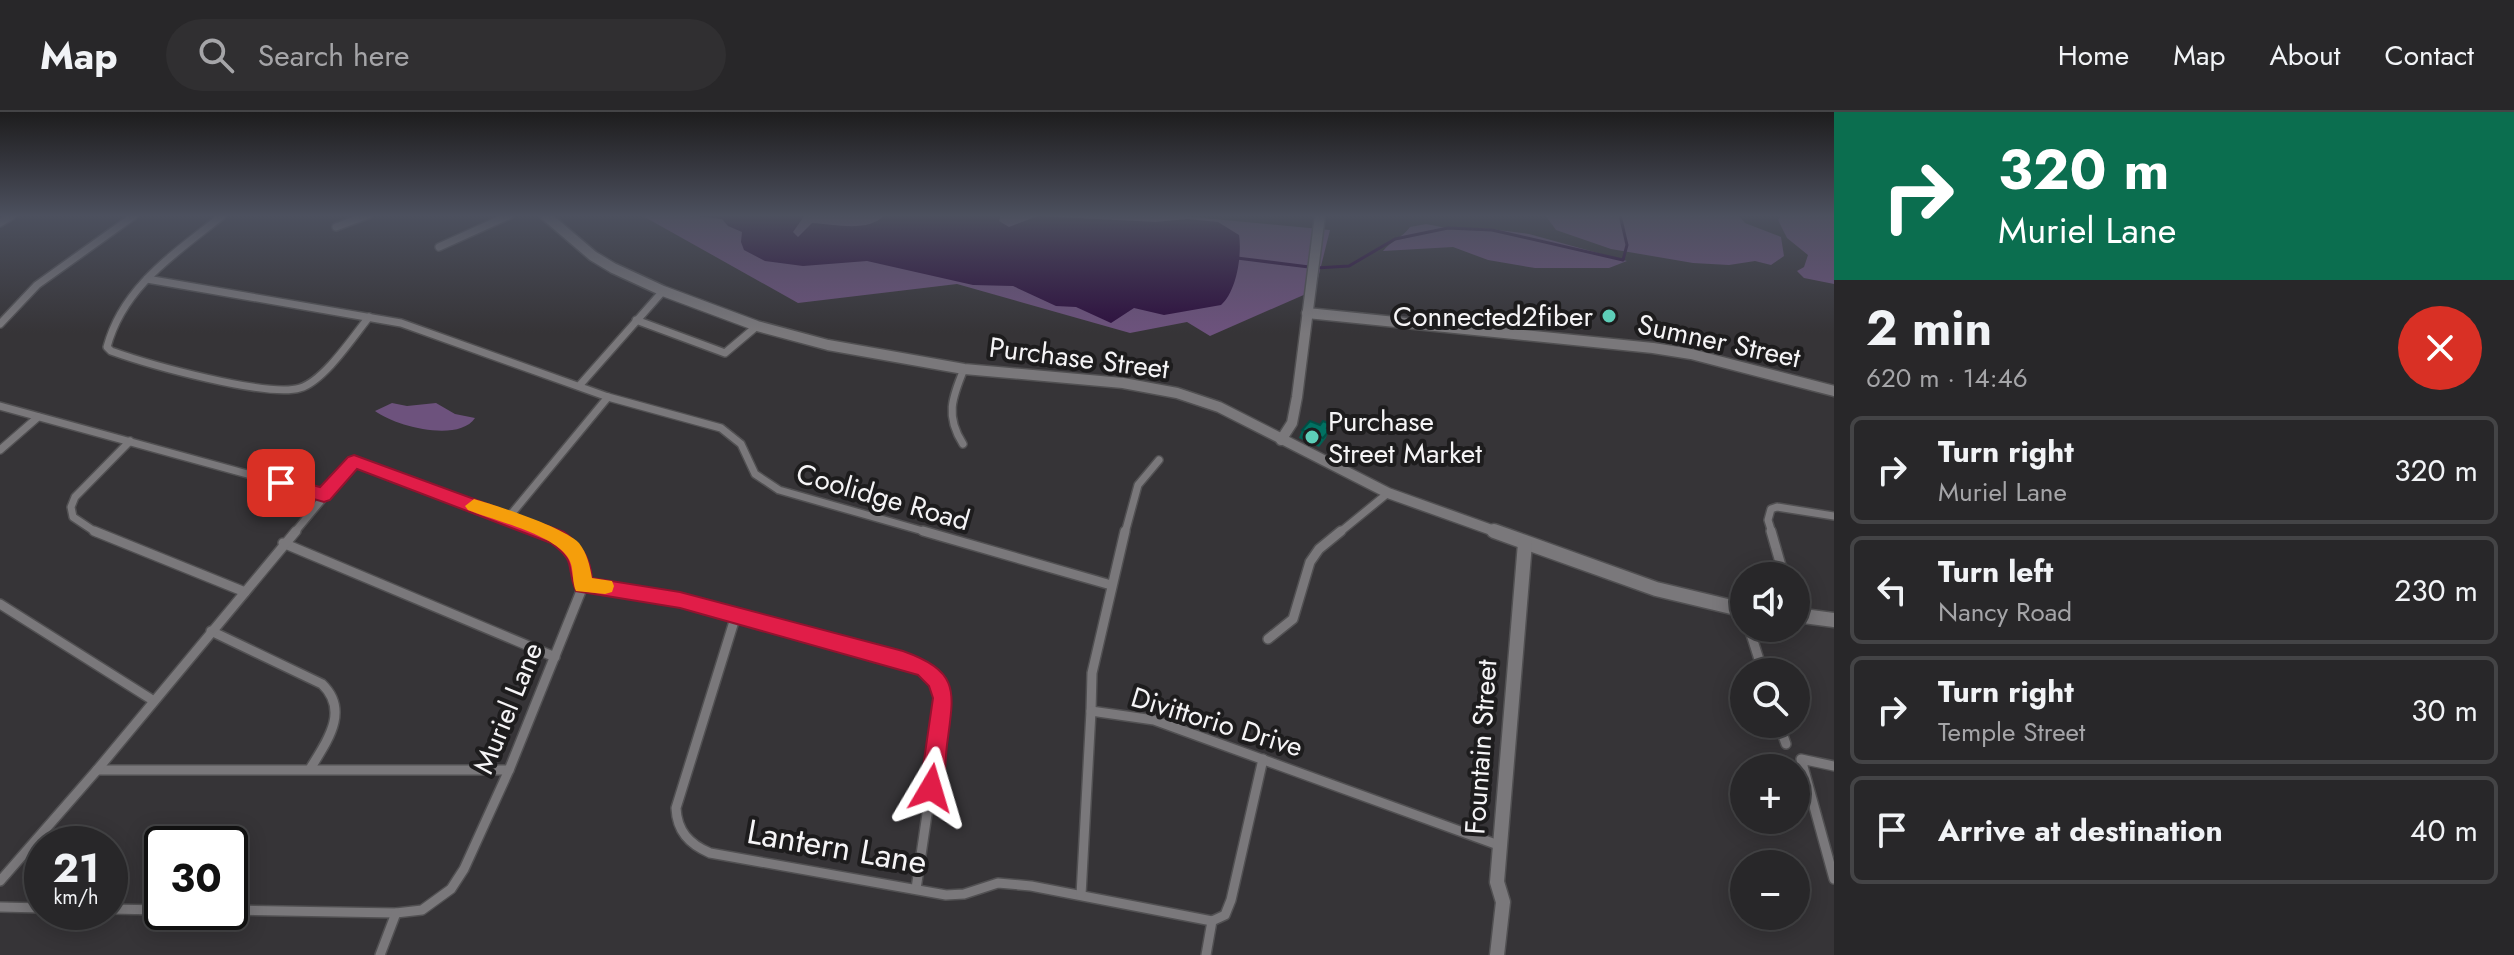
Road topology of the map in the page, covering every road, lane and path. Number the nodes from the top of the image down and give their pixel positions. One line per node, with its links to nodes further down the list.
1 (80, 254): 10 (street)
2 (176, 254): 5 (street)
3 (591, 254): 6 (main road, Purchase Street)
4 (1314, 254): 7 (main road)
5 (147, 279): 8 (street, Coolidge Road); 8 (street)
6 (663, 291): 9 (street); 11 (main road, Purchase Street)
7 (1307, 313): 14 (main road, Sumner Street); 18 (main road)
8 (369, 317): 13 (street, Coolidge Road)
9 (636, 320): 11 (street); 13 (street)
10 (0, 324)
11 (757, 326): 12 (main road, Purchase Street)
12 (964, 369): 18 (main road, Purchase Street); 20 (street)
13 (579, 386): 15 (street, Coolidge Road)
14 (1834, 391)
15 (608, 397): 26 (street); 30 (street, Coolidge Road)
16 (0, 406): 17 (street)
17 (38, 417): 19 (street); 21 (street)
18 (1281, 440): 23 (main road, Purchase Street)
19 (130, 441): 24 (street); 32 (street)
20 (963, 444)
21 (0, 450)
22 (1159, 460): 30 (street)
23 (1388, 493): 28 (main road, Purchase Street); 39 (street)
24 (324, 495): 26 (street); 27 (street)
25 (1834, 516): 29 (street)
26 (508, 518): 31 (street)
27 (283, 543): 32 (street); 40 (street)
28 (1525, 543): 34 (main road, Purchase Street); 50 (main road, Fountain Street)
29 (1780, 562)
30 (1111, 585): 42 (street)
31 (583, 586): 35 (street); 40 (street, Muriel Lane)
32 (245, 592): 38 (street)
33 (0, 604): 41 (street)
34 (1730, 608)
35 (736, 615): 53 (street); 53 (street, Lantern Lane)
36 (1810, 615): 37 (main road)
37 (1834, 620)
38 (211, 631): 41 (street); 47 (street)
39 (1268, 639)
40 (555, 657): 49 (street, Muriel Lane)
41 (154, 701): 48 (street)
42 (1091, 711): 45 (street, Divittorio Drive); 54 (street, Divittorio Drive)
43 (1784, 738): 44 (street)
44 (1786, 744)
45 (1263, 759): 50 (street, Divittorio Drive); 59 (street)
46 (1834, 766): 51 (street)
47 (310, 769): 48 (street); 49 (street)
48 (97, 770): 52 (street)
49 (509, 770): 58 (street, Muriel Lane)
50 (1501, 846): 62 (main road, Fountain Street)
51 (1834, 879)
52 (0, 881)
53 (916, 889): 54 (street, Lantern Lane)
54 (1081, 895): 59 (street, Lantern Lane)
55 (0, 907): 56 (street)
56 (24, 908)
57 (248, 910): 58 (street, Muriel Lane)
58 (396, 913): 60 (street)
59 (1212, 921): 61 (street)
60 (380, 955)
61 (1206, 955)
62 (1497, 955)

